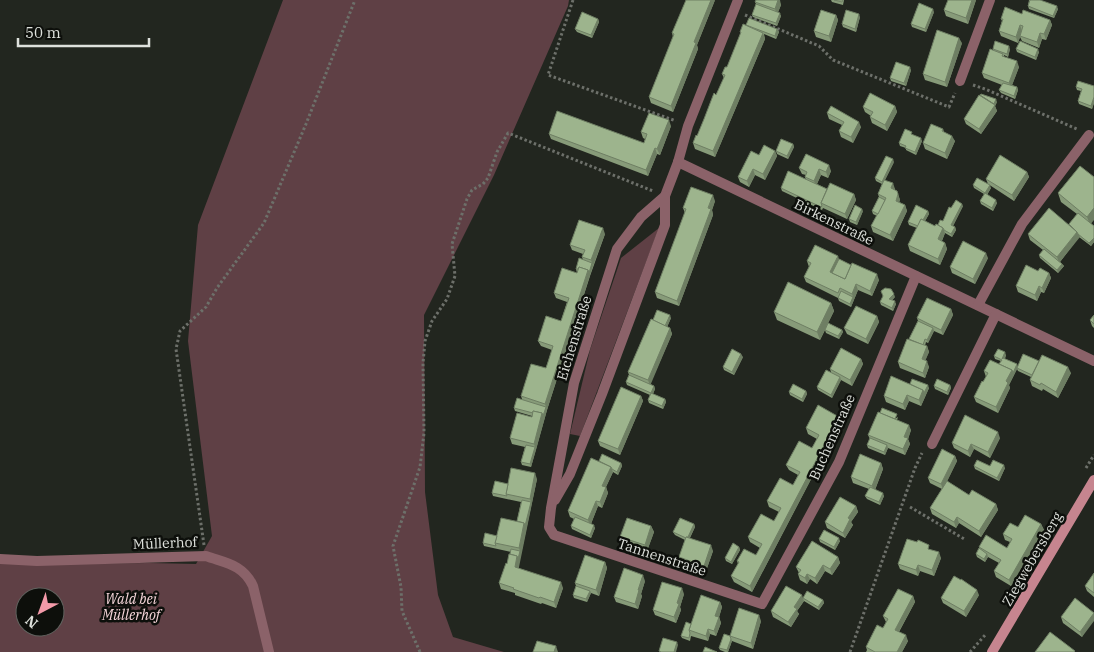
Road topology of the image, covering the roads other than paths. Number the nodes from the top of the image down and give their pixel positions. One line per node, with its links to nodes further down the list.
1 (738, 0): 5 (street, Eichenstraße)
2 (990, 0): 3 (street)
3 (960, 80)
4 (1089, 135): 8 (street)
5 (678, 162): 6 (street, Eichenstraße); 7 (street, Birkenstraße)
6 (665, 196): 13 (street, Eichenstraße); 13 (street, Eichenstraße)
7 (916, 276): 8 (street, Birkenstraße); 16 (street, Buchenstraße)
8 (978, 305): 9 (street, Birkenstraße)
9 (996, 314): 10 (street, Birkenstraße); 11 (street)
10 (1094, 361)
11 (932, 444)
12 (1094, 480): 18 (main road, Ziegwebersberg)
13 (551, 508): 14 (street, Eichenstraße)
14 (554, 535): 16 (street, Tannenstraße)
15 (0, 559): 17 (street, Müllerhof)
16 (762, 604)
17 (268, 652)
18 (992, 652)

